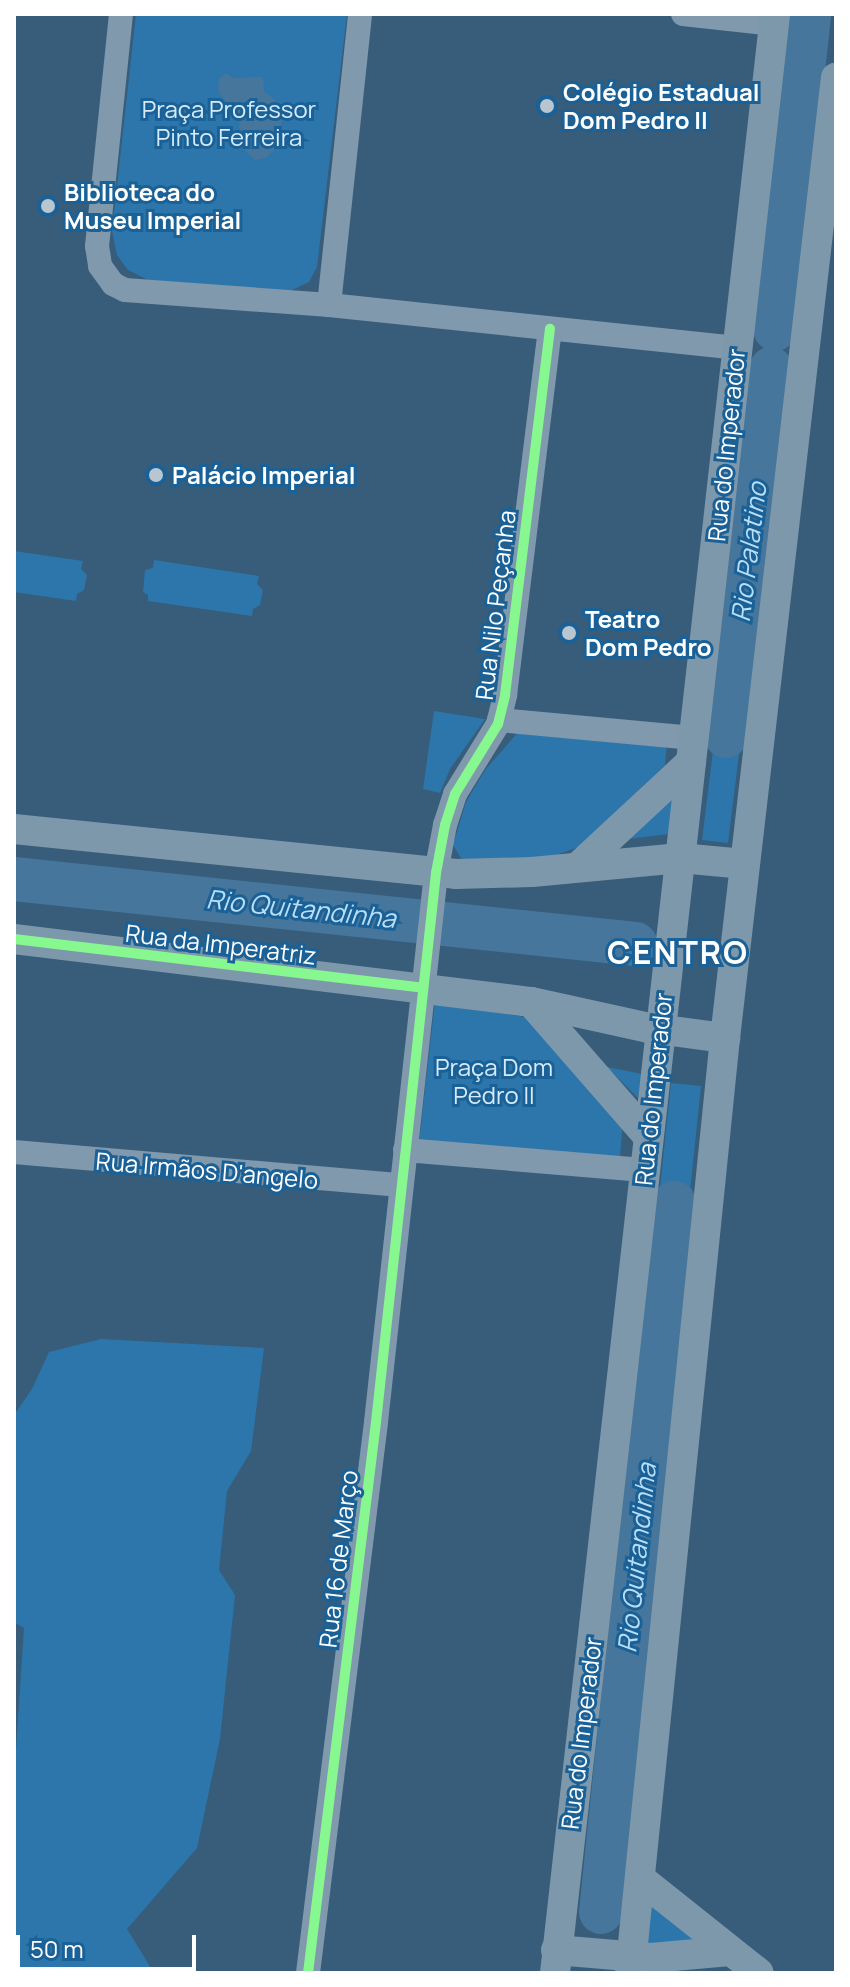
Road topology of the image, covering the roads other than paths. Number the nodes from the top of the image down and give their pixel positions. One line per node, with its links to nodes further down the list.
1 (121, 14): 6 (street)
2 (360, 14): 6 (street)
3 (683, 14): 4 (street)
4 (774, 19): 8 (main road, Rua do Imperador)
5 (836, 77): 13 (main road)
6 (329, 305): 7 (street)
7 (550, 329): 8 (street); 9 (street, Rua Nilo Peçanha)
8 (737, 348): 10 (main road, Rua do Imperador)
9 (499, 720): 10 (street); 15 (street, Rua Nilo Peçanha)
10 (692, 750): 12 (main road, Rua do Imperador); 14 (main road)
11 (14, 829): 15 (main road)
12 (680, 858): 13 (main road); 14 (main road); 19 (main road, Rua do Imperador)
13 (745, 864): 20 (main road)
14 (579, 866): 15 (main road)
15 (436, 873): 17 (street, Rua Nilo Peçanha)
16 (14, 939): 17 (main road, Rua da Imperatriz)
17 (423, 988): 18 (main road); 22 (street)
18 (531, 1002): 19 (main road); 21 (main road)
19 (659, 1030): 20 (main road); 21 (main road, Rua do Imperador)
20 (725, 1038): 26 (main road)
21 (647, 1135): 24 (main road, Rua do Imperador)
22 (405, 1150): 24 (street); 25 (street, Rua 16 de Março)
23 (14, 1152): 25 (street, Rua Irmãos D'angelo)
24 (643, 1170): 28 (main road, Rua do Imperador)
25 (401, 1185): 30 (street, Rua 16 de Março)
26 (642, 1880): 27 (main road); 29 (main road)
27 (730, 1951): 29 (main road); 31 (main road)
28 (556, 1962): 29 (main road)
29 (631, 1965)
30 (308, 1973)
31 (759, 1973)

